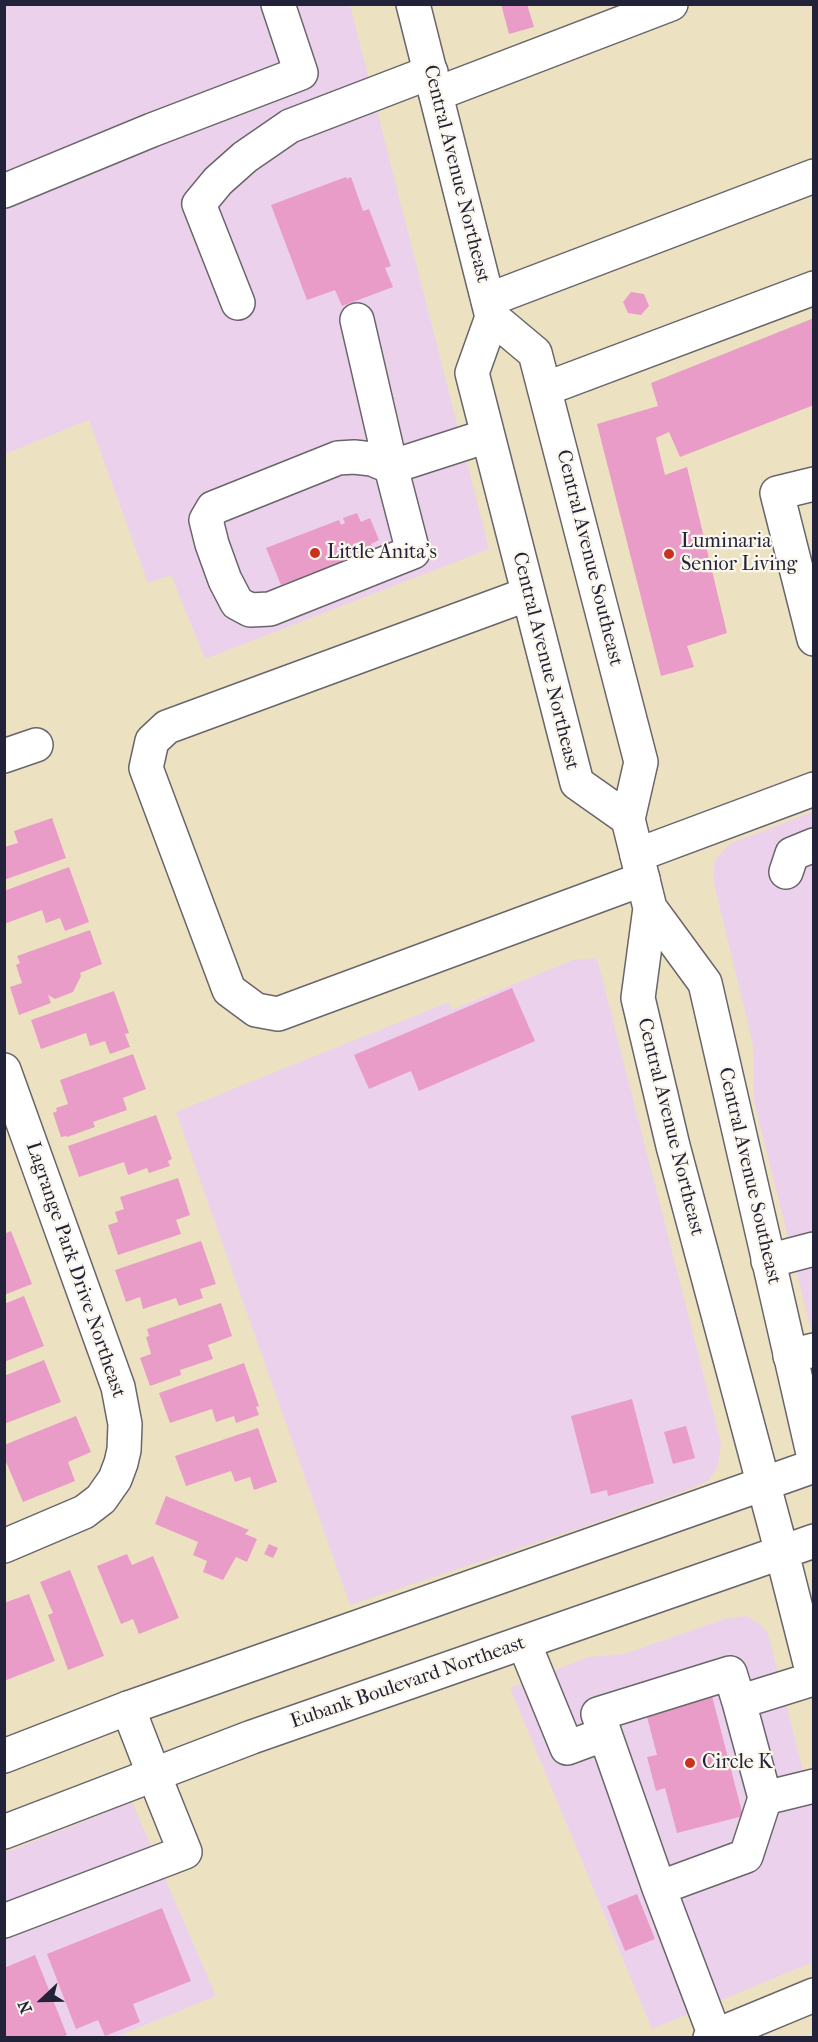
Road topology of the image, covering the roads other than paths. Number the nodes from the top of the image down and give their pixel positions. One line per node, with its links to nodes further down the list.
1 (278, 4): 4 (main road)
2 (413, 4): 5 (main road, Central Avenue Northeast)
3 (671, 4): 5 (main road)
4 (301, 73): 6 (main road); 8 (main road)
5 (434, 83): 6 (main road); 11 (main road, Central Avenue Northeast)
6 (313, 117): 10 (main road)
7 (813, 176): 11 (main road)
8 (4, 191)
9 (813, 288): 13 (main road)
10 (238, 303)
11 (490, 309): 13 (main road, Central Avenue Southeast); 14 (main road, Central Avenue Northeast)
12 (357, 320): 15 (main road)
13 (545, 390): 22 (main road, Central Avenue Southeast)
14 (487, 436): 15 (main road); 17 (main road, Central Avenue Northeast)
15 (391, 467): 15 (main road)
16 (813, 484): 18 (main road)
17 (528, 594): 22 (main road, Central Avenue Northeast); 25 (main road)
18 (813, 639)
19 (36, 745): 20 (main road)
20 (4, 756)
21 (813, 789): 25 (main road)
22 (628, 819): 25 (main road, Central Avenue Northeast)
23 (813, 845): 24 (main road)
24 (786, 872)
25 (643, 881): 28 (main road, Central Avenue Southeast); 32 (main road, Central Avenue Northeast)
26 (4, 1070): 34 (main road, Lagrange Park Drive Northeast)
27 (813, 1249): 28 (main road)
28 (768, 1262): 29 (main road, Central Avenue Southeast)
29 (802, 1353): 30 (main road, Central Avenue Southeast)
30 (813, 1458)
31 (813, 1466): 32 (main road)
32 (762, 1484): 35 (main road, Central Avenue Northeast); 39 (main road)
33 (813, 1541): 35 (main road, Eubank Boulevard Northeast)
34 (4, 1546)
35 (782, 1553): 36 (main road, Eubank Boulevard Northeast); 37 (main road, Central Avenue Northeast)
36 (524, 1642): 40 (main road); 42 (main road, Eubank Boulevard Northeast)
37 (813, 1679): 38 (main road)
38 (739, 1702): 40 (main road); 44 (main road)
39 (128, 1708): 41 (main road); 42 (main road)
40 (605, 1734): 46 (main road)
41 (4, 1756)
42 (153, 1775): 45 (main road, Eubank Boulevard Northeast); 47 (main road)
43 (813, 1786): 44 (main road)
44 (765, 1798): 46 (main road)
45 (4, 1832)
46 (659, 1888): 49 (main road)
47 (4, 1921)
48 (813, 1995): 49 (main road)
49 (712, 2037)

